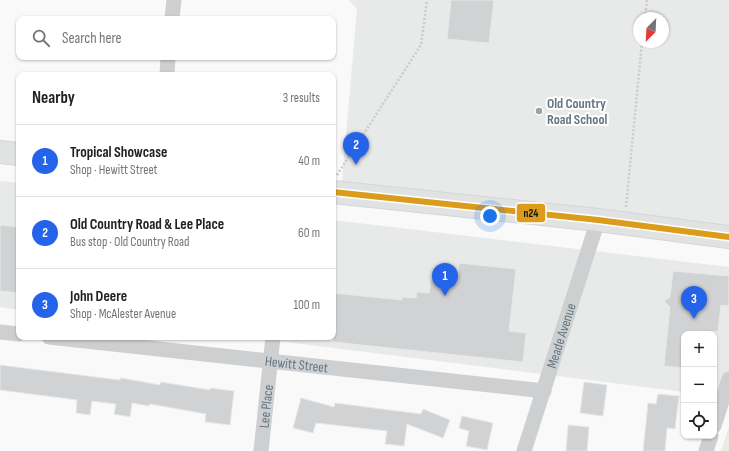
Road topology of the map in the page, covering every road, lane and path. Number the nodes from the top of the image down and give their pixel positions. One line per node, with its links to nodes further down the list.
1 (174, 0): 5 (street)
2 (427, 0): 11 (path)
3 (647, 0): 4 (path)
4 (646, 12)
5 (172, 16)
6 (641, 48): 14 (path)
7 (168, 60): 8 (street)
8 (166, 72)
9 (0, 152): 10 (main road)
10 (16, 154)
11 (336, 175)
12 (336, 192): 13 (main road)
13 (598, 220): 14 (main road); 22 (street, Meade Avenue)
14 (624, 223): 15 (main road)
15 (729, 237)
16 (0, 332): 17 (street)
17 (16, 334)
18 (76, 340): 20 (street, Hewitt Street)
19 (273, 340): 20 (street, Lee Place)
20 (270, 362): 22 (street, Hewitt Street); 25 (street, Lee Place)
21 (729, 379): 23 (street)
22 (544, 391): 26 (street, Meade Avenue)
23 (717, 417)
24 (710, 439): 27 (street)
25 (261, 451)
26 (524, 451)
27 (706, 451)

